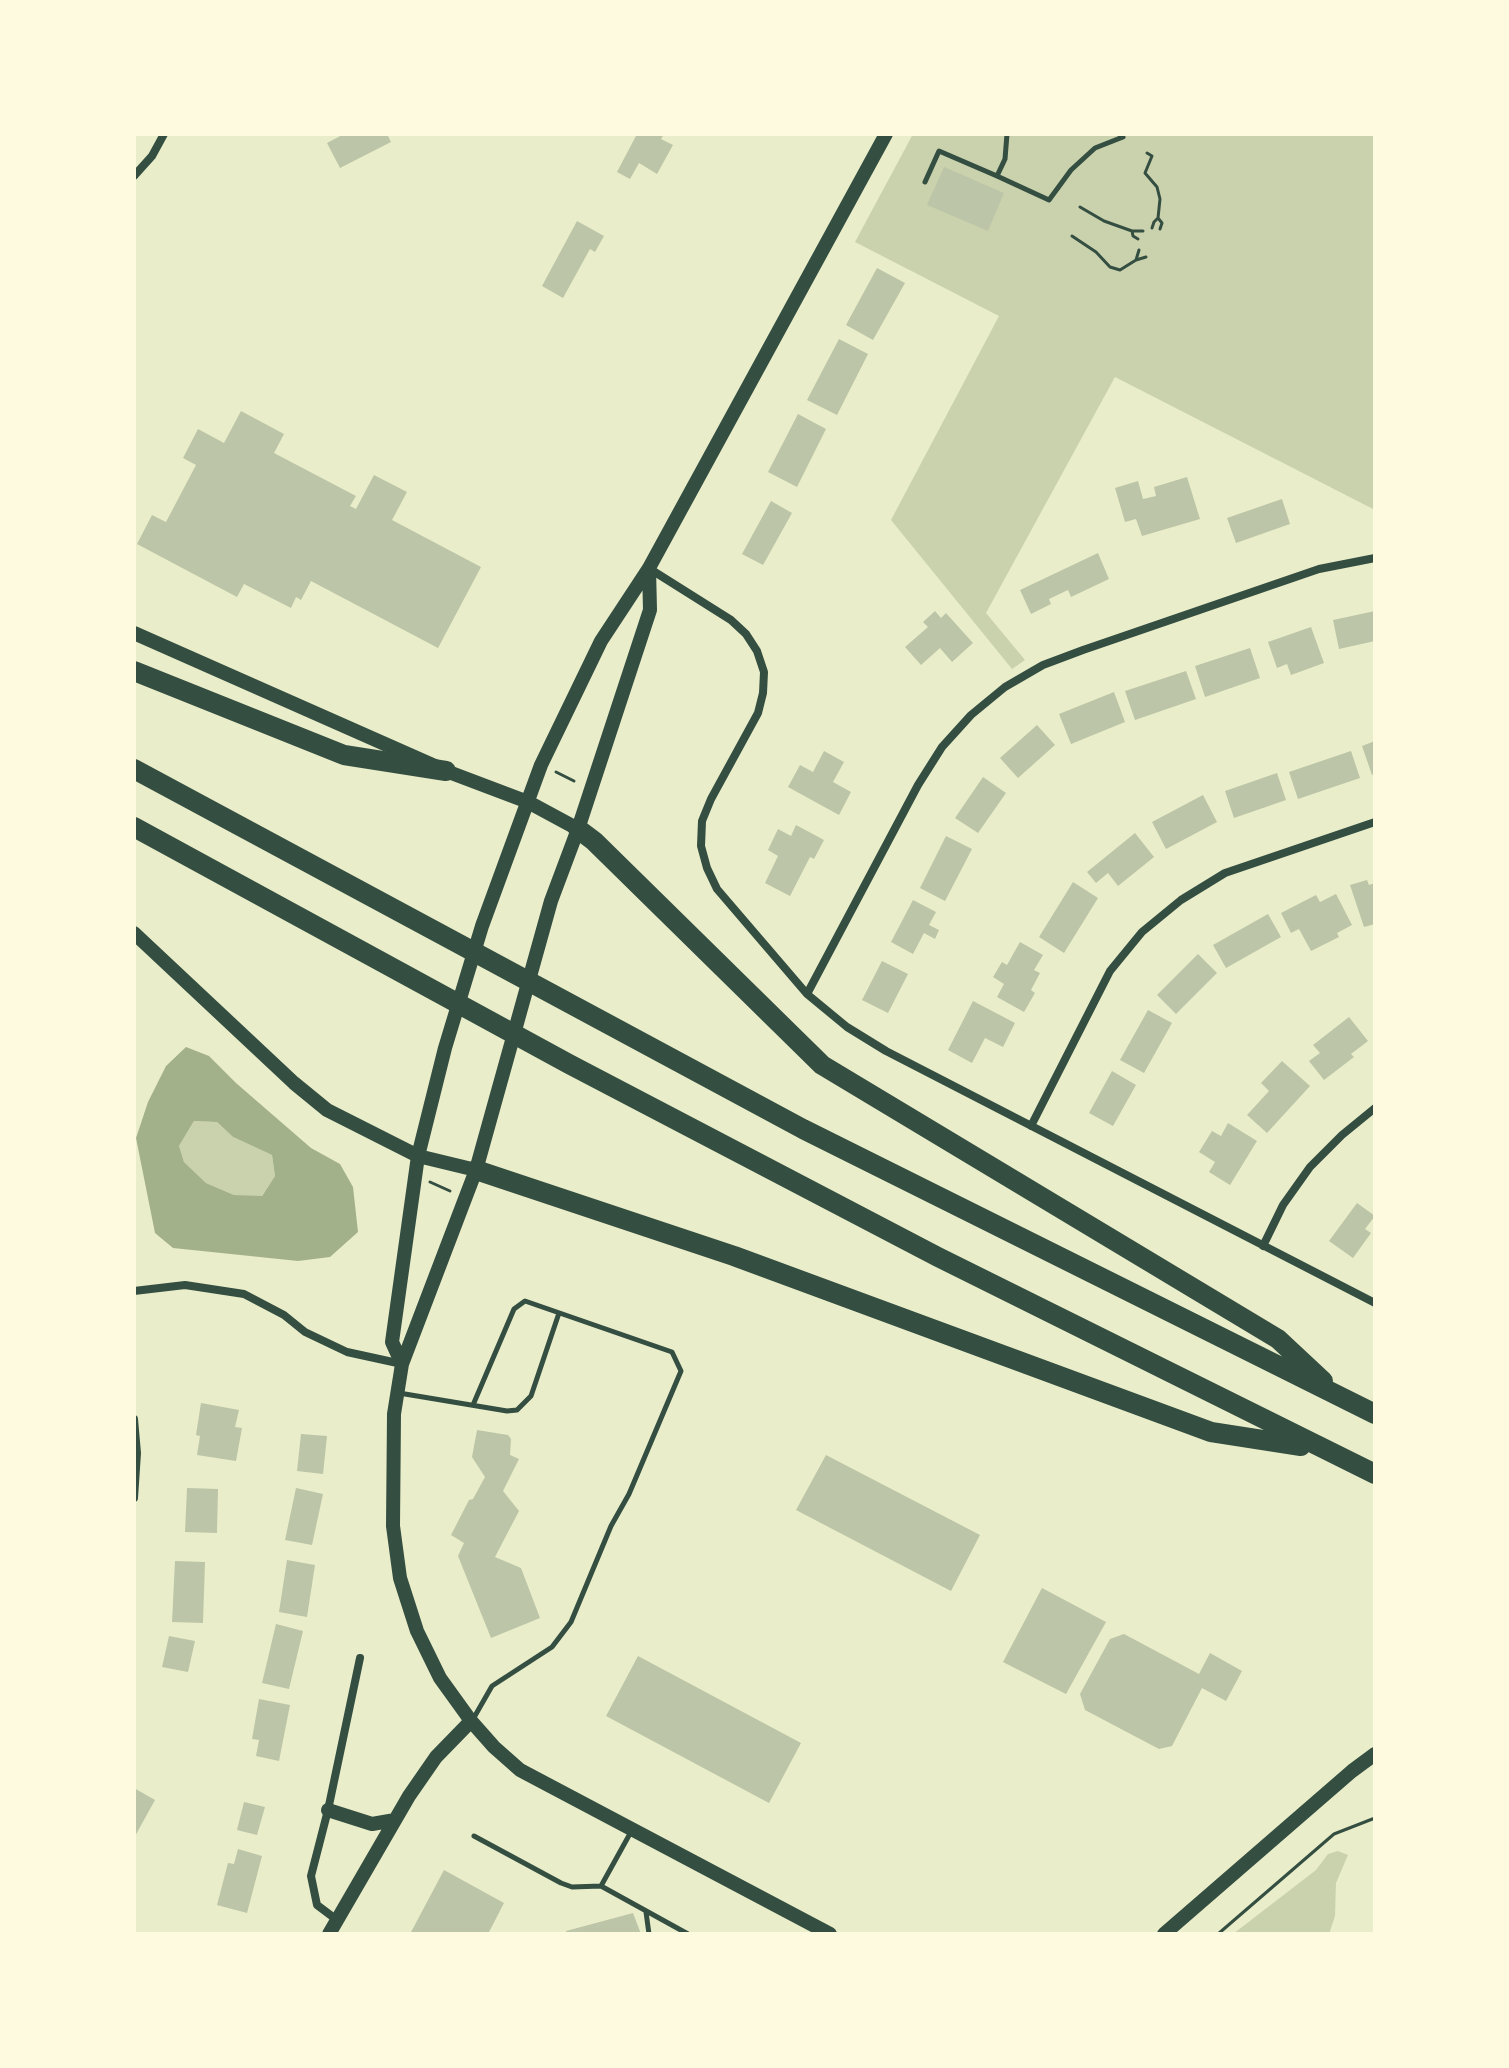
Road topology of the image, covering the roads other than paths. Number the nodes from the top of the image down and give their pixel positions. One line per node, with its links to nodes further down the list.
1 (164, 134): 5 (street)
2 (886, 134): 9 (street)
3 (1007, 134): 6 (lane)
4 (1119, 134): 6 (lane)
5 (134, 176)
6 (997, 176): 7 (lane)
7 (925, 182)
8 (1375, 558): 19 (street)
9 (649, 568): 14 (street); 17 (street); 19 (street)
10 (134, 633): 13 (street)
11 (134, 671): 13 (highway)
12 (134, 769): 30 (highway)
13 (446, 771): 14 (street)
14 (528, 802): 17 (street); 22 (street)
15 (1375, 822): 21 (street)
16 (134, 827): 34 (highway)
17 (578, 829): 23 (street); 30 (highway)
18 (134, 933): 22 (street)
19 (807, 994): 21 (street)
20 (1375, 1108): 24 (street)
21 (1031, 1126): 24 (street)
22 (418, 1156): 23 (street); 28 (street)
23 (476, 1170): 28 (street); 34 (highway)
24 (1263, 1246): 26 (street)
25 (134, 1291): 28 (street)
26 (1375, 1303)
27 (559, 1313): 31 (lane); 31 (lane); 38 (lane)
28 (402, 1364): 29 (street)
29 (398, 1393): 31 (lane); 38 (street)
30 (1340, 1397): 32 (highway)
31 (473, 1405)
32 (1375, 1414)
33 (134, 1419): 36 (street)
34 (1320, 1449): 35 (highway)
35 (1375, 1474)
36 (134, 1498)
37 (360, 1658): 40 (street)
38 (471, 1721): 41 (street); 42 (street)
39 (1375, 1754): 51 (street)
40 (328, 1810): 41 (street); 46 (street)
41 (395, 1820): 46 (street)
42 (632, 1830): 44 (lane); 50 (street)
43 (474, 1836): 44 (lane)
44 (601, 1886): 45 (lane)
45 (646, 1911): 48 (lane); 49 (lane)
46 (337, 1920): 47 (street)
47 (329, 1934)
48 (649, 1934)
49 (688, 1934)
50 (830, 1934)
51 (1164, 1934)

